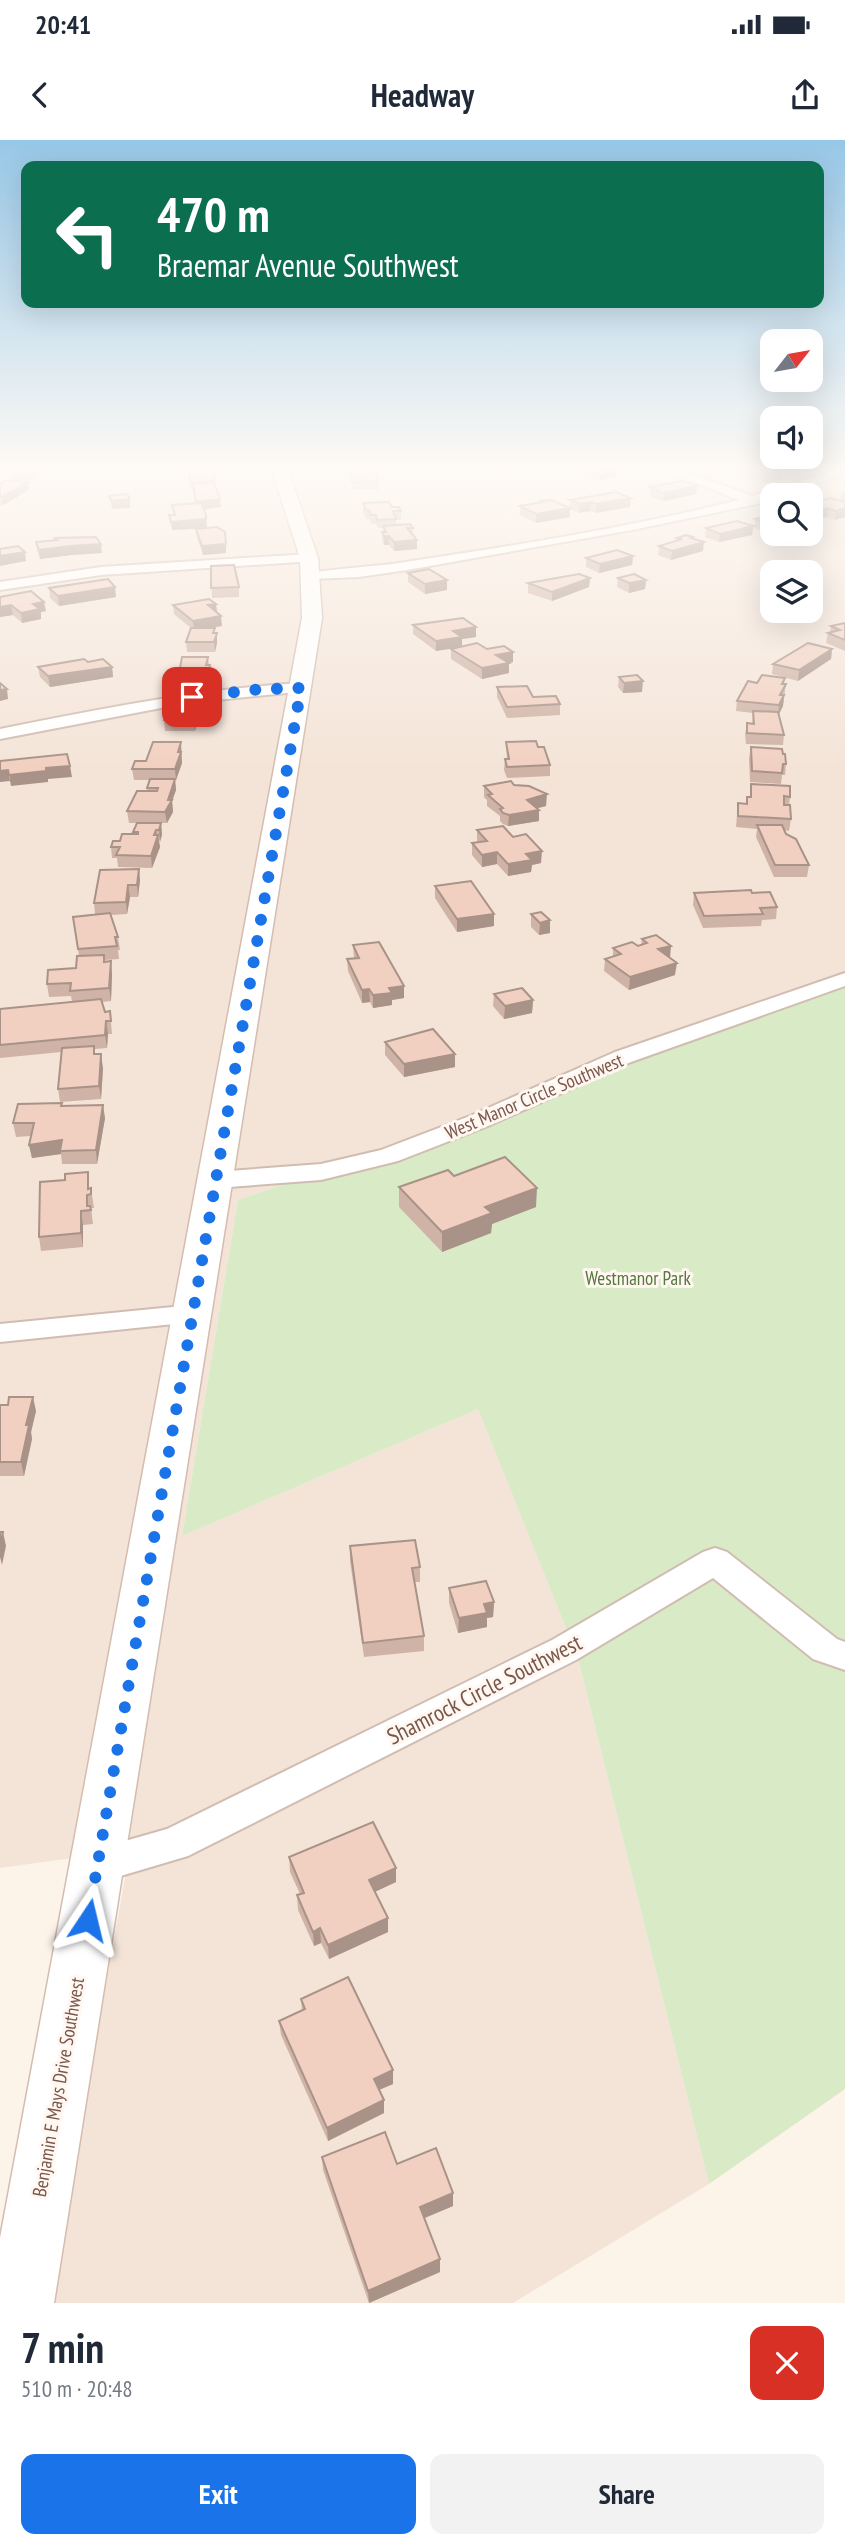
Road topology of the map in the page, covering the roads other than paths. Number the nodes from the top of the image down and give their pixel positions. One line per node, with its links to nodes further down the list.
1 (209, 568): 5 (street)
2 (310, 568): 6 (street, Benjamin E Mays Drive Southwest)
3 (329, 568): 4 (street)
4 (391, 568)
5 (0, 586)
6 (301, 688): 7 (street); 9 (street, Benjamin E Mays Drive Southwest)
7 (0, 734)
8 (845, 979): 9 (street, West Manor Circle Southwest)
9 (216, 1180): 10 (street, Benjamin E Mays Drive Southwest)
10 (193, 1314): 11 (street); 13 (street, Benjamin E Mays Drive Southwest)
11 (0, 1333)
12 (845, 1656): 13 (street, Shamrock Circle Southwest)
13 (97, 1865): 14 (street, Benjamin E Mays Drive Southwest)
14 (21, 2303)

